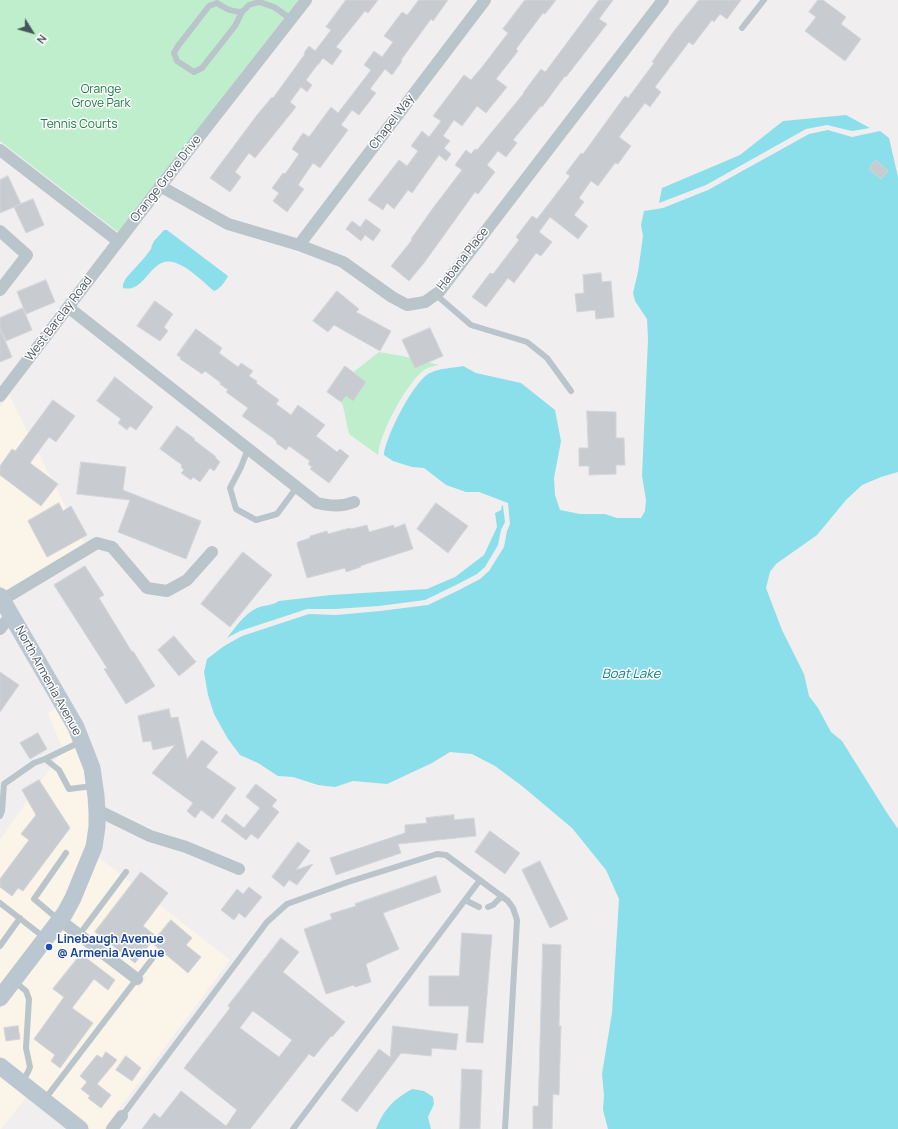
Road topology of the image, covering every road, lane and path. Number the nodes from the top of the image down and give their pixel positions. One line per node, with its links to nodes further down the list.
1 (306, 0): 6 (street, Orange Grove Drive)
2 (486, 0): 12 (street, Chapel Way)
3 (663, 0): 14 (street, Habana Place)
4 (764, 0): 7 (lane)
5 (242, 12): 5 (lane); 6 (lane)
6 (291, 19): 9 (street, Orange Grove Drive)
7 (742, 28)
8 (0, 150): 11 (street)
9 (160, 186): 11 (street, Orange Grove Drive); 12 (street, Habana Place)
10 (0, 231): 13 (street)
11 (118, 241): 15 (street, West Barclay Road)
12 (299, 244): 14 (street, Habana Place)
13 (0, 290)
14 (435, 294): 16 (lane)
15 (68, 307): 17 (street, West Barclay Road); 18 (street)
16 (571, 391)
17 (0, 396)
18 (248, 449): 19 (street); 19 (lane)
19 (297, 487): 20 (street)
20 (354, 502)
21 (212, 552): 22 (street)
22 (1, 598): 23 (main road, North Armenia Avenue)
23 (11, 615): 24 (street); 25 (main road, North Armenia Avenue)
24 (0, 629)
25 (82, 741): 26 (lane); 27 (main road, North Armenia Avenue)
26 (45, 759): 27 (lane); 29 (lane)
27 (95, 786): 28 (main road, North Armenia Avenue)
28 (97, 810): 31 (street); 40 (main road, North Armenia Avenue)
29 (0, 816)
30 (66, 853): 40 (lane)
31 (239, 868)
32 (126, 872): 41 (lane)
33 (480, 880): 34 (lane); 35 (lane); 51 (lane)
34 (502, 896): 38 (lane); 55 (lane)
35 (464, 900): 37 (lane); 54 (lane)
36 (0, 903): 39 (lane)
37 (479, 907)
38 (488, 907)
39 (20, 918): 42 (lane); 43 (lane)
40 (61, 921): 41 (street); 42 (main road, North Armenia Avenue)
41 (79, 935): 45 (street)
42 (46, 939): 46 (main road, North Armenia Avenue)
43 (0, 946)
44 (152, 959): 45 (lane)
45 (137, 979): 50 (lane)
46 (14, 981): 47 (main road, North Armenia Avenue); 49 (lane)
47 (0, 998)
48 (0, 1066): 49 (main road)
49 (21, 1083): 50 (main road)
50 (44, 1100): 52 (main road)
51 (122, 1116): 53 (street)
52 (80, 1129)
53 (112, 1129)
54 (292, 1129)
55 (505, 1129)

